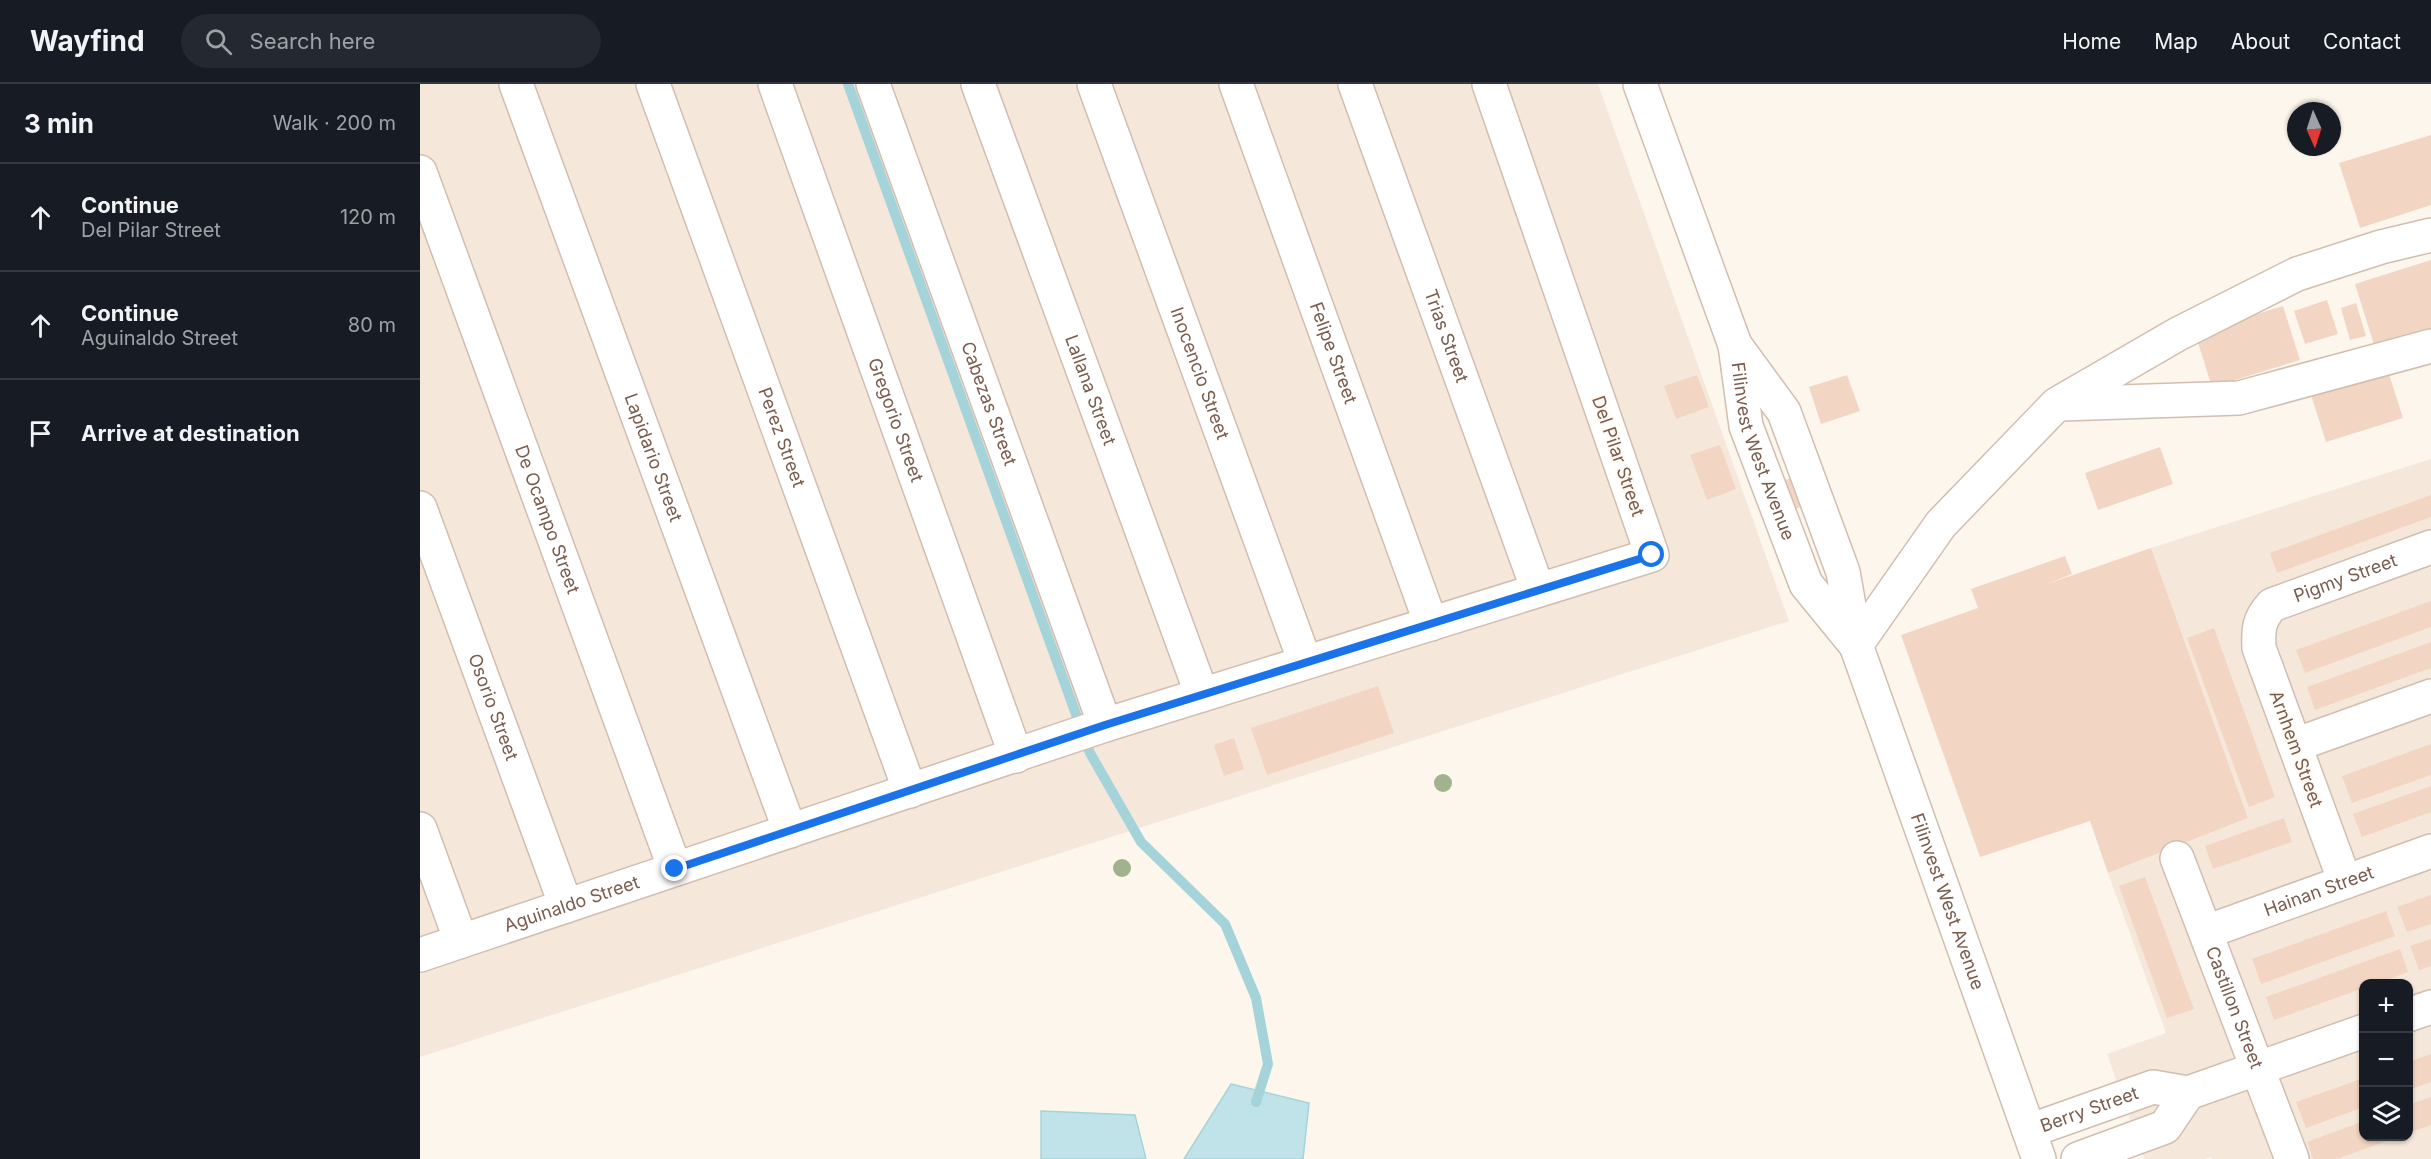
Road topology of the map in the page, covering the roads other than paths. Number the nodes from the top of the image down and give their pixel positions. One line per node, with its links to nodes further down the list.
1 (516, 84): 30 (street, Lapidario Street)
2 (653, 84): 28 (street, Perez Street)
3 (775, 84): 27 (street, Gregorio Street)
4 (873, 84): 24 (street, Cabezas Street)
5 (978, 84): 22 (street, Lallana Street)
6 (1094, 84): 21 (street, Inocencio Street)
7 (1236, 84): 19 (street, Felipe Street)
8 (1355, 84): 17 (street, Trias Street)
9 (1489, 84): 17 (street, Del Pilar Street)
10 (1640, 84): 20 (street, Filinvest West Avenue)
11 (420, 172): 33 (street, De Ocampo Street)
12 (2431, 235): 14 (street)
13 (2431, 346): 14 (street)
14 (2057, 404): 20 (street)
15 (420, 508): 35 (street, Osorio Street)
16 (2431, 547): 18 (street, Pigmy Street)
17 (1538, 590): 19 (street, Del Pilar Street)
18 (2262, 616): 26 (street, Arnhem Street)
19 (1431, 624): 21 (street, Del Pilar Street)
20 (1856, 645): 44 (street, Filinvest West Avenue)
21 (1305, 662): 22 (street, Del Pilar Street)
22 (1202, 695): 24 (street, Del Pilar Street)
23 (2431, 696): 26 (street)
24 (1102, 727): 25 (street, Del Pilar Street)
25 (1067, 739): 27 (street, Aguinaldo Street)
26 (2295, 745): 34 (street, Arnhem Street)
27 (1016, 756): 28 (street, Aguinaldo Street)
28 (910, 791): 30 (street, Aguinaldo Street)
29 (420, 829): 37 (street)
30 (790, 831): 33 (street, Aguinaldo Street)
31 (2431, 851): 34 (street, Hainan Street)
32 (2177, 858): 36 (street, Castillon Street)
33 (675, 869): 35 (street, Aguinaldo Street)
34 (2344, 882): 36 (street, Hainan Street)
35 (566, 906): 37 (street, Aguinaldo Street)
36 (2206, 932): 42 (street, Castillon Street)
37 (461, 941): 38 (street, Aguinaldo Street)
38 (420, 955)
39 (2431, 1007): 40 (street)
40 (2413, 1014)
41 (2359, 1033): 42 (street, Berry Street)
42 (2258, 1068): 43 (street, Berry Street); 46 (street, Castillon Street)
43 (2188, 1093): 44 (street, Berry Street); 45 (street)
44 (2034, 1145)
45 (2078, 1159)
46 (2292, 1159)

